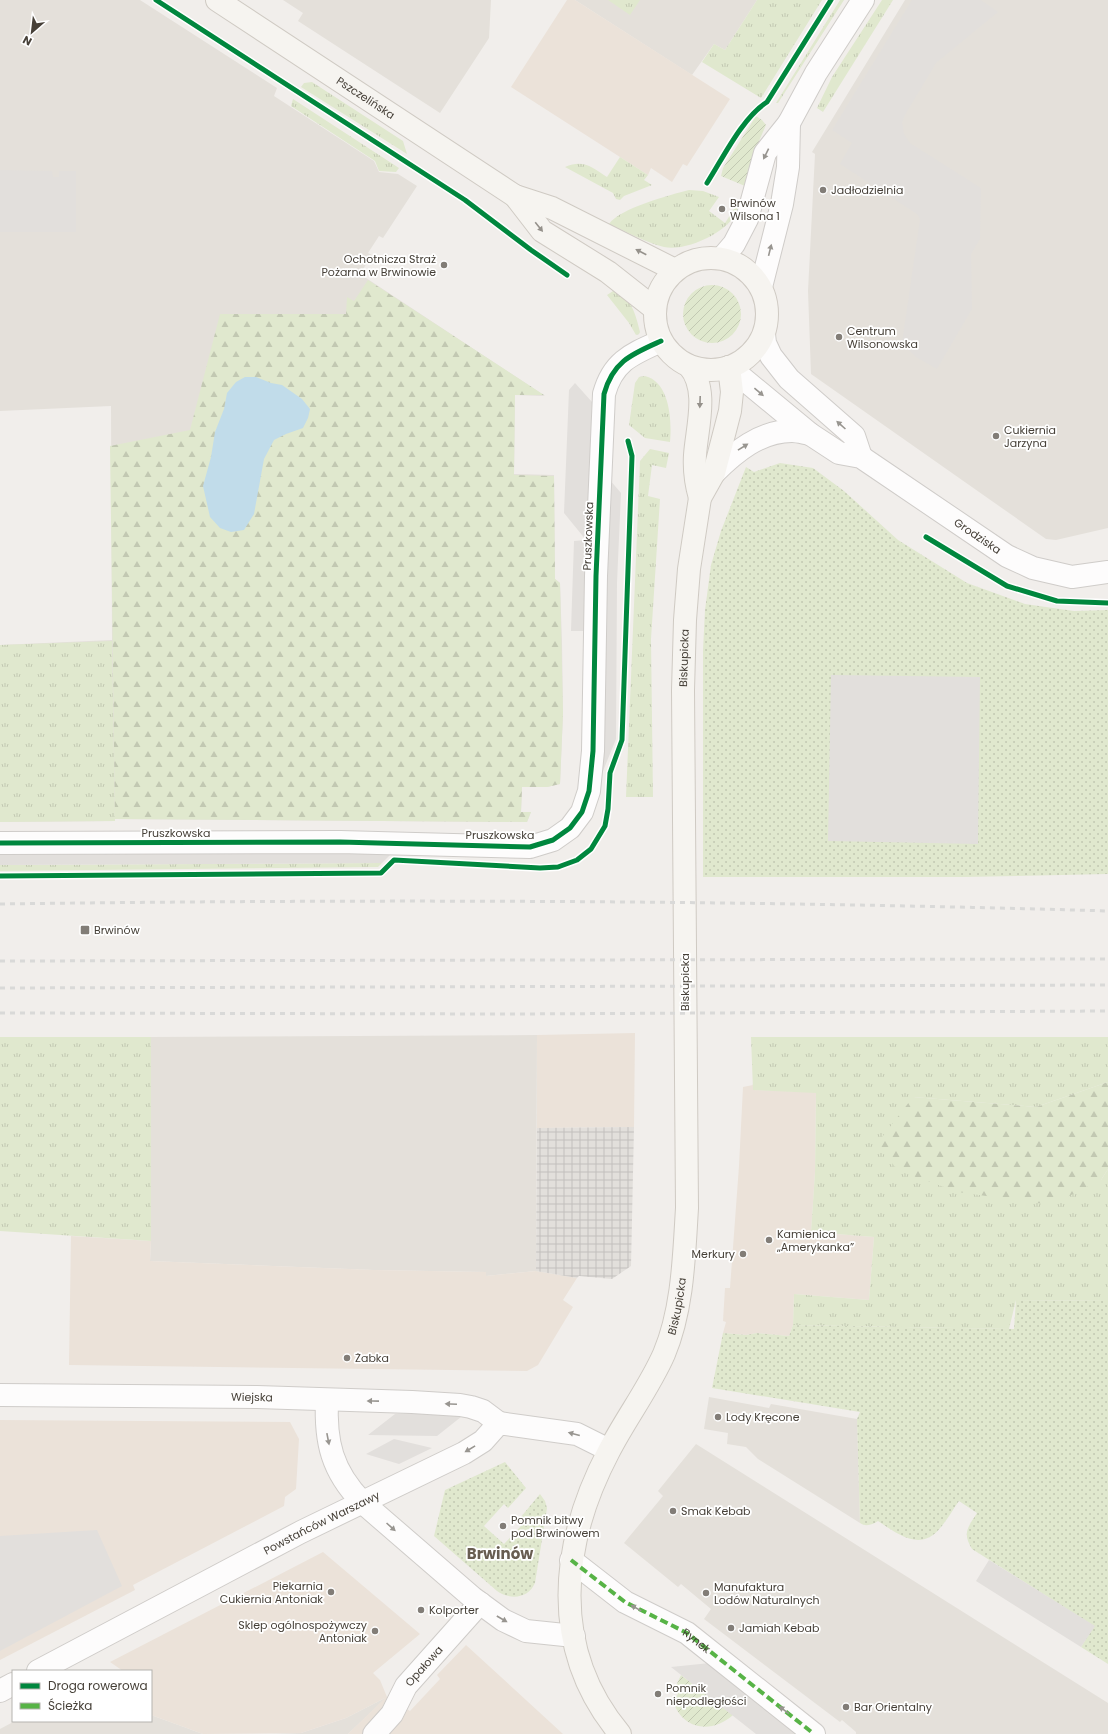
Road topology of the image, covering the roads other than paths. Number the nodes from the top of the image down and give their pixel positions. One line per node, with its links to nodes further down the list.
1 (217, 0): 4 (main road, Pszczelińska)
2 (863, 0): 3 (street)
3 (789, 122): 5 (street, one-way to 5); 7 (street, one-way to 3)
4 (515, 196): 6 (main road, Pszczelińska, one-way to 4); 8 (main road, Pszczelińska, one-way to 8)
5 (722, 258): 6 (main road); 7 (main road)
6 (675, 270): 8 (main road)
7 (761, 288): 9 (main road)
8 (655, 309): 10 (main road)
9 (764, 334): 12 (main road); 14 (street, one-way to 9)
10 (661, 341): 11 (main road); 18 (street, Pruszkowska)
11 (689, 366): 12 (main road); 16 (main road, Biskupicka, one-way to 16)
12 (729, 367): 13 (street, Grodziska, one-way to 13); 15 (main road, Biskupicka)
13 (810, 434): 14 (street, Grodziska); 15 (street, Grodziska, one-way to 13)
14 (862, 457): 17 (street, Grodziska)
15 (714, 473): 16 (main road, Biskupicka)
16 (700, 498): 22 (main road, Biskupicka)
17 (1108, 572)
18 (0, 843)
19 (0, 1395): 20 (street, Wiejska)
20 (326, 1400): 21 (street, Wiejska, one-way to 20); 23 (street, one-way to 23)
21 (499, 1423): 22 (street, one-way to 21); 23 (street, Powstańców Warszawy, one-way to 23)
22 (609, 1450): 24 (main road)
23 (362, 1502): 25 (street, one-way to 25); 27 (street, Powstańców Warszawy)
24 (571, 1560): 26 (main road); 32 (street, Rynek, one-way to 24)
25 (480, 1603): 26 (street, one-way to 26); 30 (street, Opałowa)
26 (574, 1636): 31 (main road)
27 (40, 1670)
28 (12, 1685): 29 (street)
29 (0, 1691)
30 (374, 1734)
31 (620, 1734)
32 (814, 1734)

